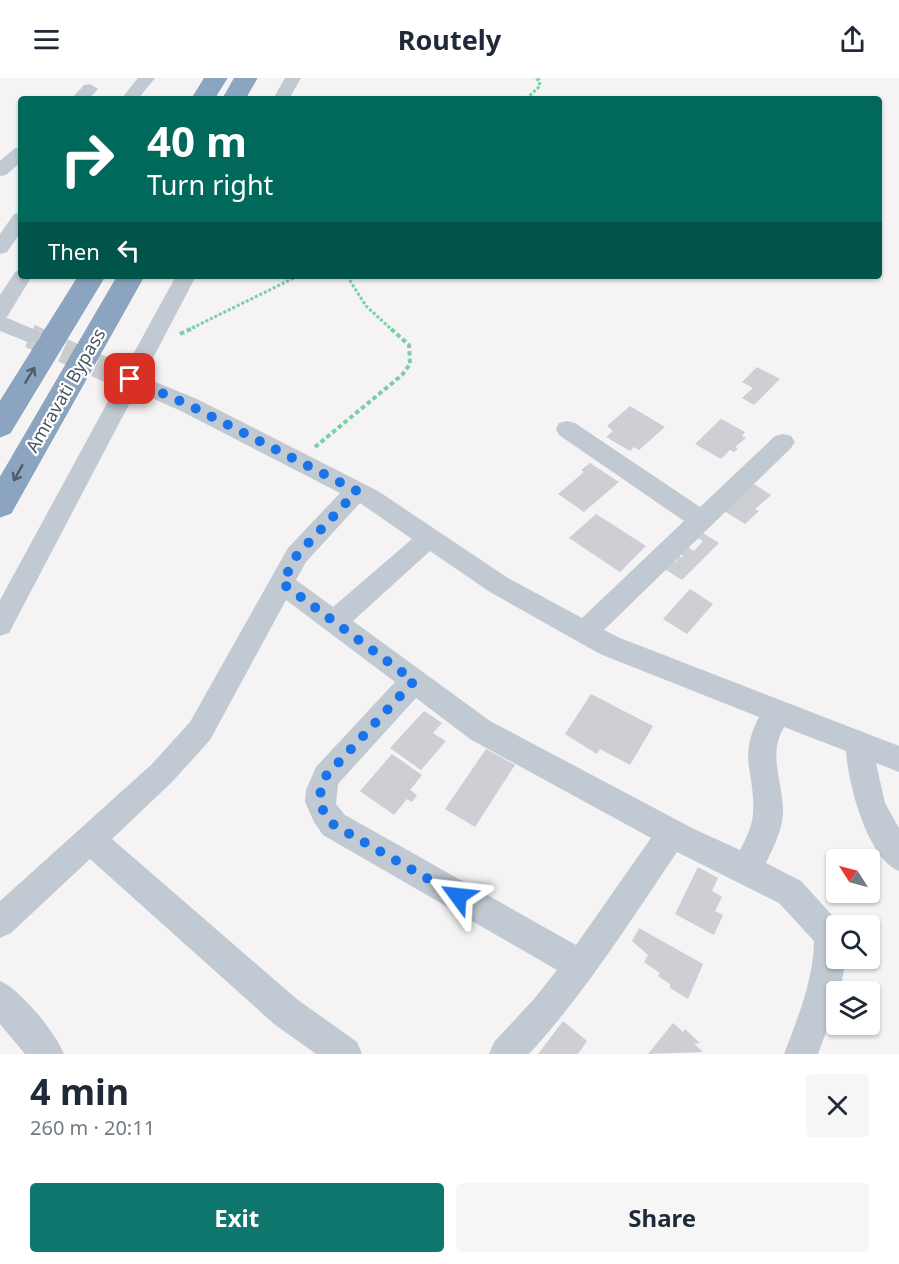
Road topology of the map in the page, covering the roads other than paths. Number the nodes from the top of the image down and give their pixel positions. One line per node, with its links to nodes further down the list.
1 (147, 78): 5 (street)
2 (216, 78): 6 (highway)
3 (246, 78): 7 (highway)
4 (293, 78): 8 (street)
5 (132, 96)
6 (205, 96)
7 (236, 96)
8 (283, 96)
9 (18, 155): 10 (street)
10 (0, 171)
11 (18, 222): 12 (street)
12 (0, 248)
13 (21, 279): 17 (street)
14 (90, 279): 20 (highway, Amravati Bypass, one-way to 14)
15 (128, 279): 24 (highway, Amravati Bypass, one-way to 24)
16 (184, 279): 19 (street)
17 (1, 322): 18 (street)
18 (30, 336)
19 (121, 376): 23 (street); 29 (street)
20 (0, 426)
21 (567, 429): 25 (street)
22 (783, 442): 25 (street)
23 (357, 491): 26 (street); 27 (street)
24 (0, 505)
25 (701, 520): 30 (street)
26 (430, 537): 28 (street); 30 (street)
27 (282, 583): 28 (street); 36 (street)
28 (334, 622): 31 (street)
29 (0, 625)
30 (584, 632): 32 (street)
31 (414, 681): 35 (street); 40 (street)
32 (783, 712): 33 (street); 38 (street)
33 (852, 741): 34 (street); 37 (street)
34 (899, 759)
35 (672, 833): 38 (street); 40 (street)
36 (90, 839): 39 (street); 43 (street)
37 (899, 856)
38 (747, 869): 45 (street)
39 (0, 922)
40 (581, 966): 44 (street)
41 (0, 998): 42 (street)
42 (47, 1054)
43 (345, 1054)
44 (506, 1054)
45 (801, 1054)

